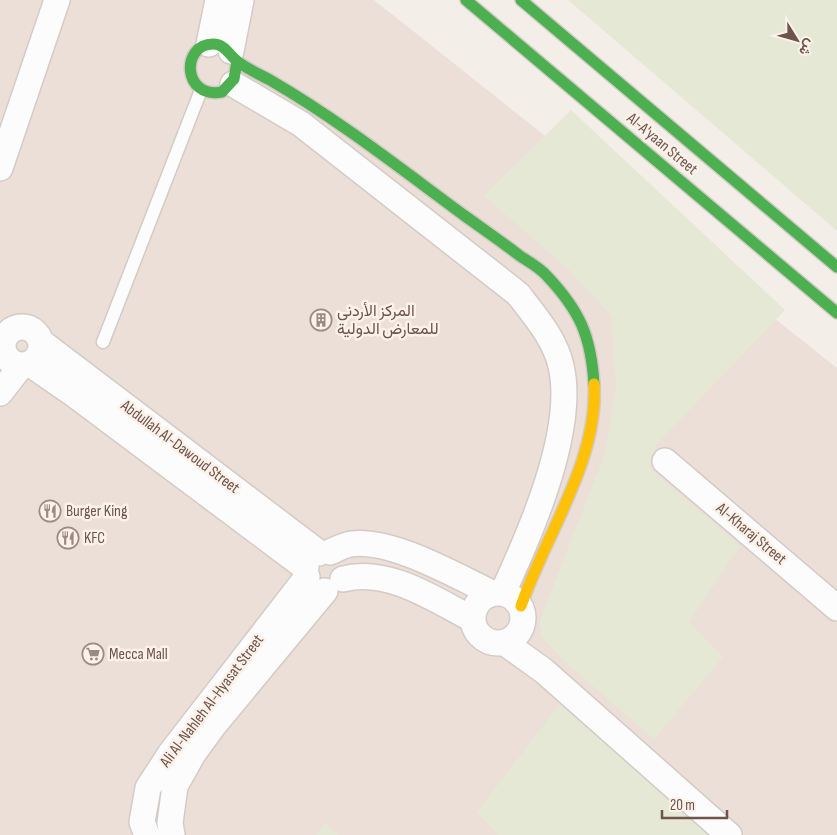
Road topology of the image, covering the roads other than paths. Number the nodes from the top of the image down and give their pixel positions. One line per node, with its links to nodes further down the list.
1 (57, 0): 8 (street)
2 (218, 0): 6 (street)
3 (241, 0): 6 (street)
4 (466, 0): 10 (street, Al-A'yaan Street)
5 (521, 0): 9 (street, Al-A'yaan Street)
6 (227, 60): 7 (street); 7 (street); 18 (street); 18 (street)
7 (200, 90): 12 (lane)
8 (0, 168)
9 (837, 267)
10 (837, 313)
11 (2, 340): 13 (street); 13 (street)
12 (103, 342)
13 (31, 357): 14 (street); 16 (street, Abdullah Al-Dawoud Street)
14 (0, 393)
15 (664, 461): 17 (street, Al-Kharaj Street)
16 (321, 570): 18 (street); 19 (street); 20 (street, Ali Al-Nahleh Al-Hyasat Street); 21 (street, Ali Al-Nahleh Al-Hyasat Street)
17 (837, 608)
18 (508, 613): 19 (street); 19 (street); 22 (street)
19 (472, 619)
20 (145, 828): 21 (street)
21 (171, 829)
22 (729, 835)

